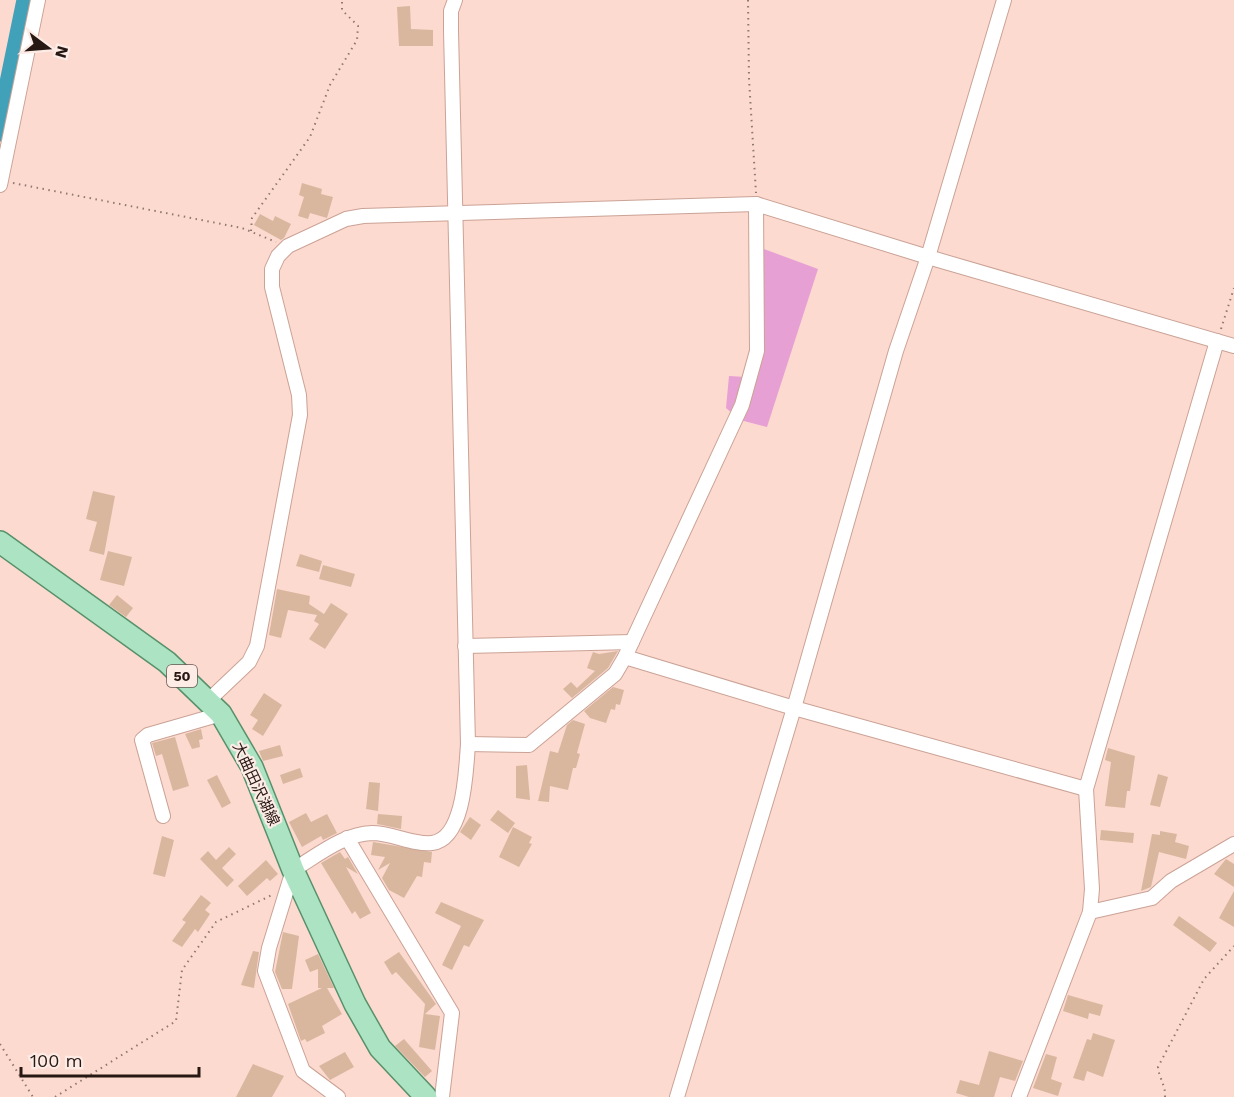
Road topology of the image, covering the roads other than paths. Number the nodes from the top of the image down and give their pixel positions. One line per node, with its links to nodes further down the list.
1 (38, 0): 4 (street)
2 (455, 0): 6 (street)
3 (1004, 0): 7 (street)
4 (0, 183)
5 (756, 204): 6 (street); 7 (street); 11 (street)
6 (455, 212): 12 (street); 14 (street)
7 (928, 257): 8 (street); 15 (street)
8 (1217, 341): 9 (street); 17 (street)
9 (1234, 346)
10 (0, 542): 14 (main road, 大曲田沢湖線 / 50)
11 (632, 642): 12 (street); 13 (street)
12 (465, 646): 16 (street)
13 (625, 657): 15 (street); 16 (street)
14 (215, 707): 18 (street); 21 (main road, 大曲田沢湖線 / 50)
15 (794, 708): 17 (street); 26 (street)
16 (468, 744): 19 (street)
17 (1086, 789): 22 (street)
18 (163, 816)
19 (347, 838): 21 (street); 25 (street)
20 (1234, 844): 22 (street)
21 (293, 870): 23 (street); 24 (main road, 大曲田沢湖線 / 50)
22 (1090, 912): 27 (street)
23 (338, 1097)
24 (426, 1097)
25 (442, 1097)
26 (677, 1097)
27 (1019, 1097)

